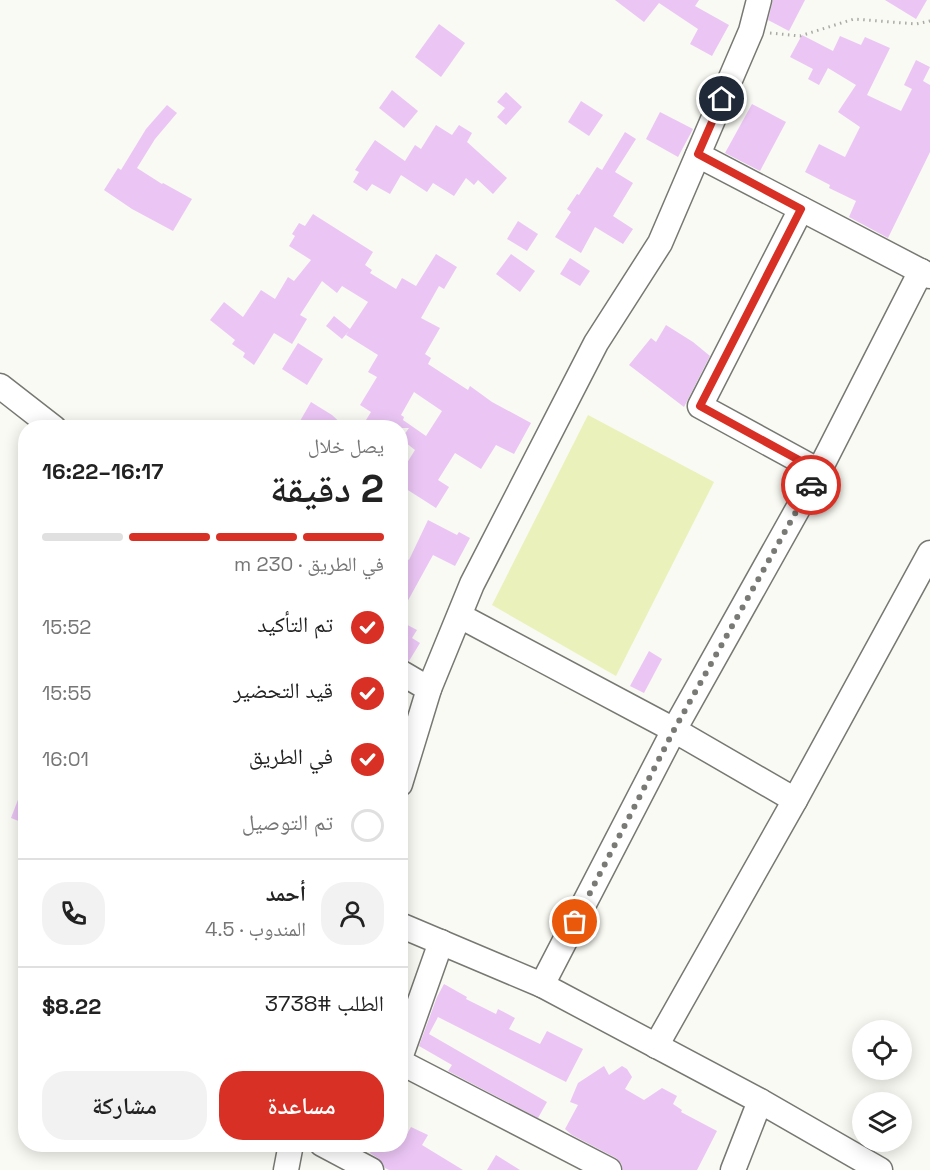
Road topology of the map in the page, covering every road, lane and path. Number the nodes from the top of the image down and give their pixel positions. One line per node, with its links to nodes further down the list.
1 (759, 0): 3 (street)
2 (930, 21): 3 (path)
3 (751, 31): 4 (street)
4 (698, 154): 5 (street); 11 (street)
5 (801, 209): 6 (street); 9 (street)
6 (926, 274): 9 (street)
7 (0, 386): 8 (street)
8 (44, 420)
9 (819, 471): 14 (street)
10 (930, 553): 16 (street)
11 (460, 616): 13 (street); 14 (street)
12 (408, 677): 13 (street)
13 (429, 689): 15 (street)
14 (674, 730): 16 (street); 19 (street)
15 (408, 758)
16 (795, 800): 21 (street)
17 (408, 928): 18 (street)
18 (441, 942): 19 (street); 20 (street)
19 (542, 985): 21 (street)
20 (408, 1037)
21 (656, 1046): 23 (street)
22 (408, 1064): 28 (street)
23 (760, 1101): 29 (street); 30 (street)
24 (289, 1152): 26 (street)
25 (337, 1152): 27 (street)
26 (286, 1170)
27 (371, 1170)
28 (609, 1170)
29 (733, 1170)
30 (880, 1170)

